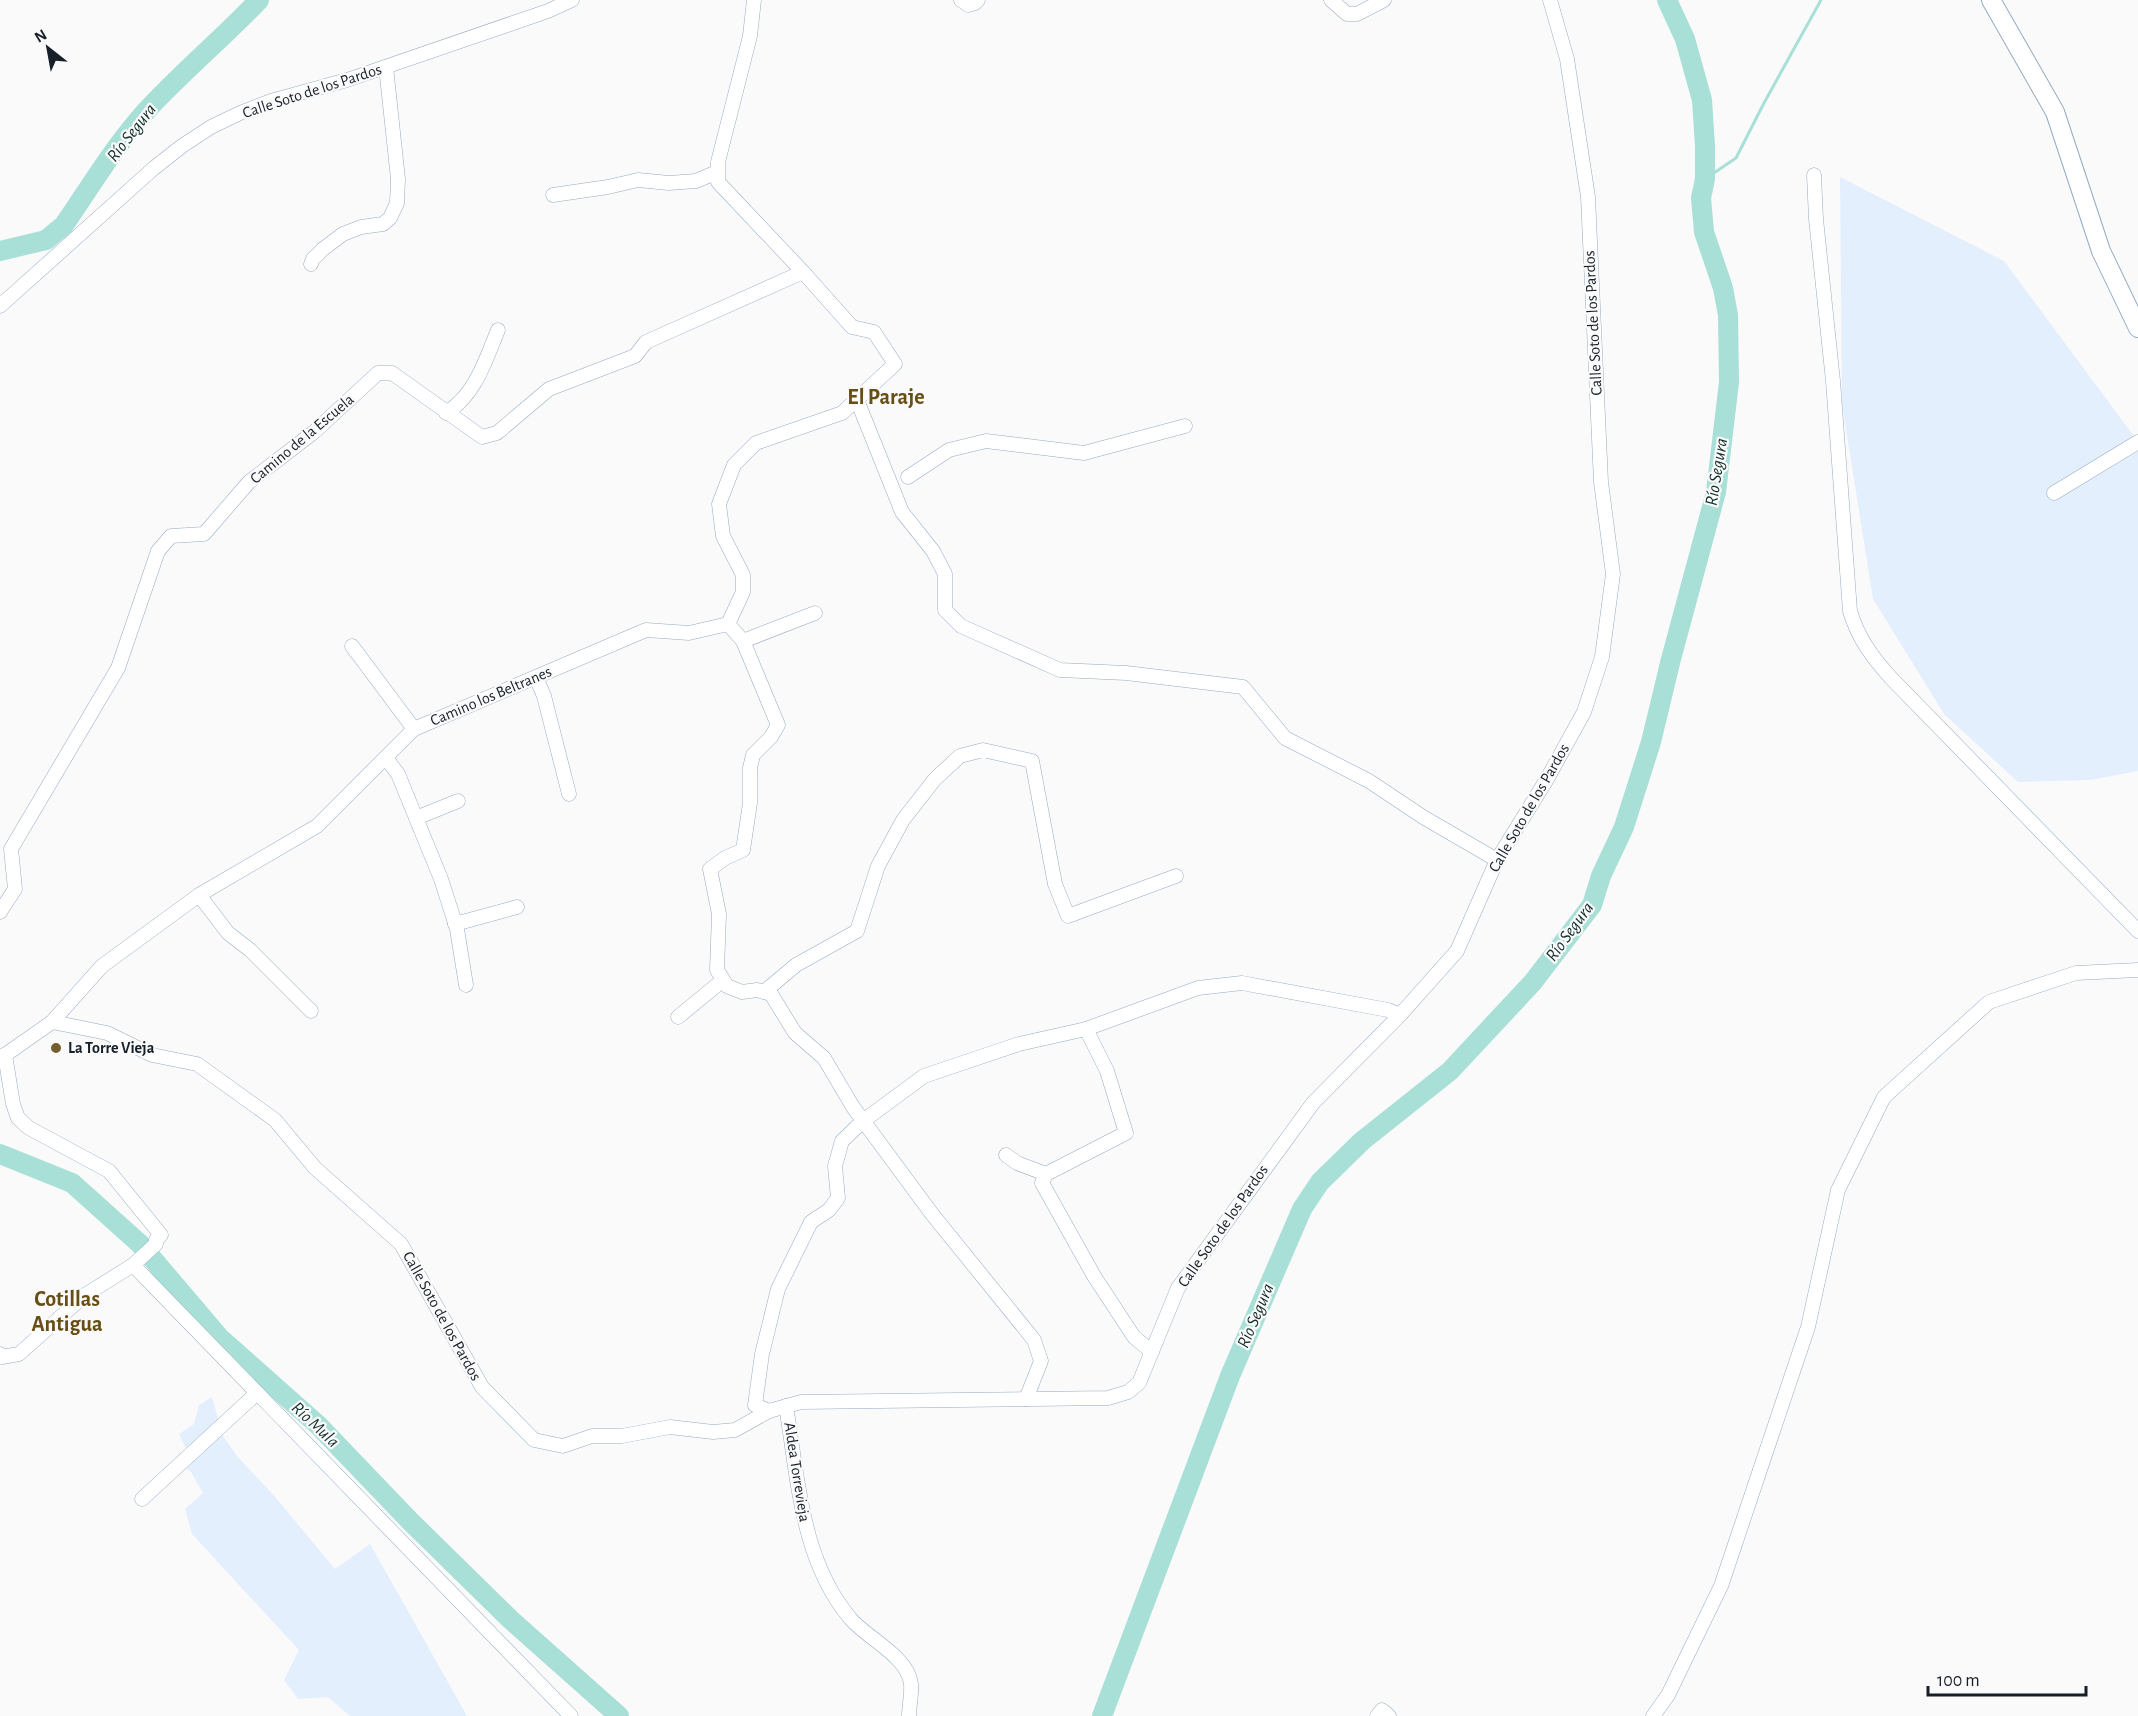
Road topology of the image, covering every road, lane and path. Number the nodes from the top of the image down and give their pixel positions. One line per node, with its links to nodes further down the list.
1 (572, 0): 9 (street, Calle Soto de los Pardos)
2 (754, 0): 10 (street)
3 (961, 0): 4 (street)
4 (978, 0)
5 (1331, 0): 6 (street)
6 (1384, 0)
7 (1550, 0): 34 (street, Calle Soto de los Pardos)
8 (1991, 0): 16 (main road)
9 (386, 67): 13 (street); 15 (street, Calle Soto de los Pardos)
10 (717, 172): 12 (street); 14 (street)
11 (1814, 175): 40 (street)
12 (553, 195)
13 (310, 264)
14 (803, 272): 18 (street); 19 (street, Camino de la Escuela)
15 (0, 306)
16 (2135, 317)
17 (498, 330): 19 (street)
18 (857, 400): 25 (street); 34 (street)
19 (446, 413): 38 (street, Camino de la Escuela)
20 (1185, 426): 22 (street)
21 (2138, 442): 23 (street)
22 (908, 477)
23 (2054, 494)
24 (815, 614): 26 (street)
25 (728, 624): 26 (street); 28 (street, Camino los Beltranes)
26 (743, 642): 42 (street)
27 (352, 646): 29 (street)
28 (536, 677): 29 (street, Camino los Beltranes); 31 (street)
29 (414, 729): 30 (street, Camino los Beltranes)
30 (386, 758): 33 (street); 36 (street, Camino los Beltranes)
31 (569, 794)
32 (458, 801): 33 (street)
33 (416, 818): 39 (street)
34 (1497, 860): 46 (street, Calle Soto de los Pardos)
35 (1176, 876): 44 (street)
36 (199, 895): 45 (street); 48 (street, Camino los Beltranes)
37 (517, 907): 39 (street)
38 (0, 912)
39 (455, 924): 43 (street)
40 (2138, 931)
41 (2138, 970): 66 (street)
42 (723, 980): 44 (street); 47 (street)
43 (466, 985)
44 (764, 992): 51 (street)
45 (311, 1011)
46 (1400, 1015): 49 (street); 55 (street, Calle Soto de los Pardos)
47 (678, 1017)
48 (52, 1022): 50 (street, Camino los Beltranes); 60 (street, Calle Soto de los Pardos)
49 (1086, 1029): 51 (street); 53 (street)
50 (2, 1056): 54 (street)
51 (863, 1121): 58 (street); 60 (street)
52 (1006, 1155): 53 (street)
53 (1046, 1174): 55 (street)
54 (133, 1265): 56 (street); 57 (street)
55 (1152, 1352): 58 (street, Calle Soto de los Pardos)
56 (0, 1354)
57 (257, 1393): 61 (street); 62 (street)
58 (1026, 1399): 59 (street, Calle Soto de los Pardos)
59 (786, 1406): 60 (street, Calle Soto de los Pardos); 63 (street, Aldea Torrevieja)
60 (769, 1411)
61 (142, 1499)
62 (571, 1716)
63 (909, 1716)
64 (1377, 1716): 65 (street)
65 (1389, 1716)
66 (1653, 1716)

